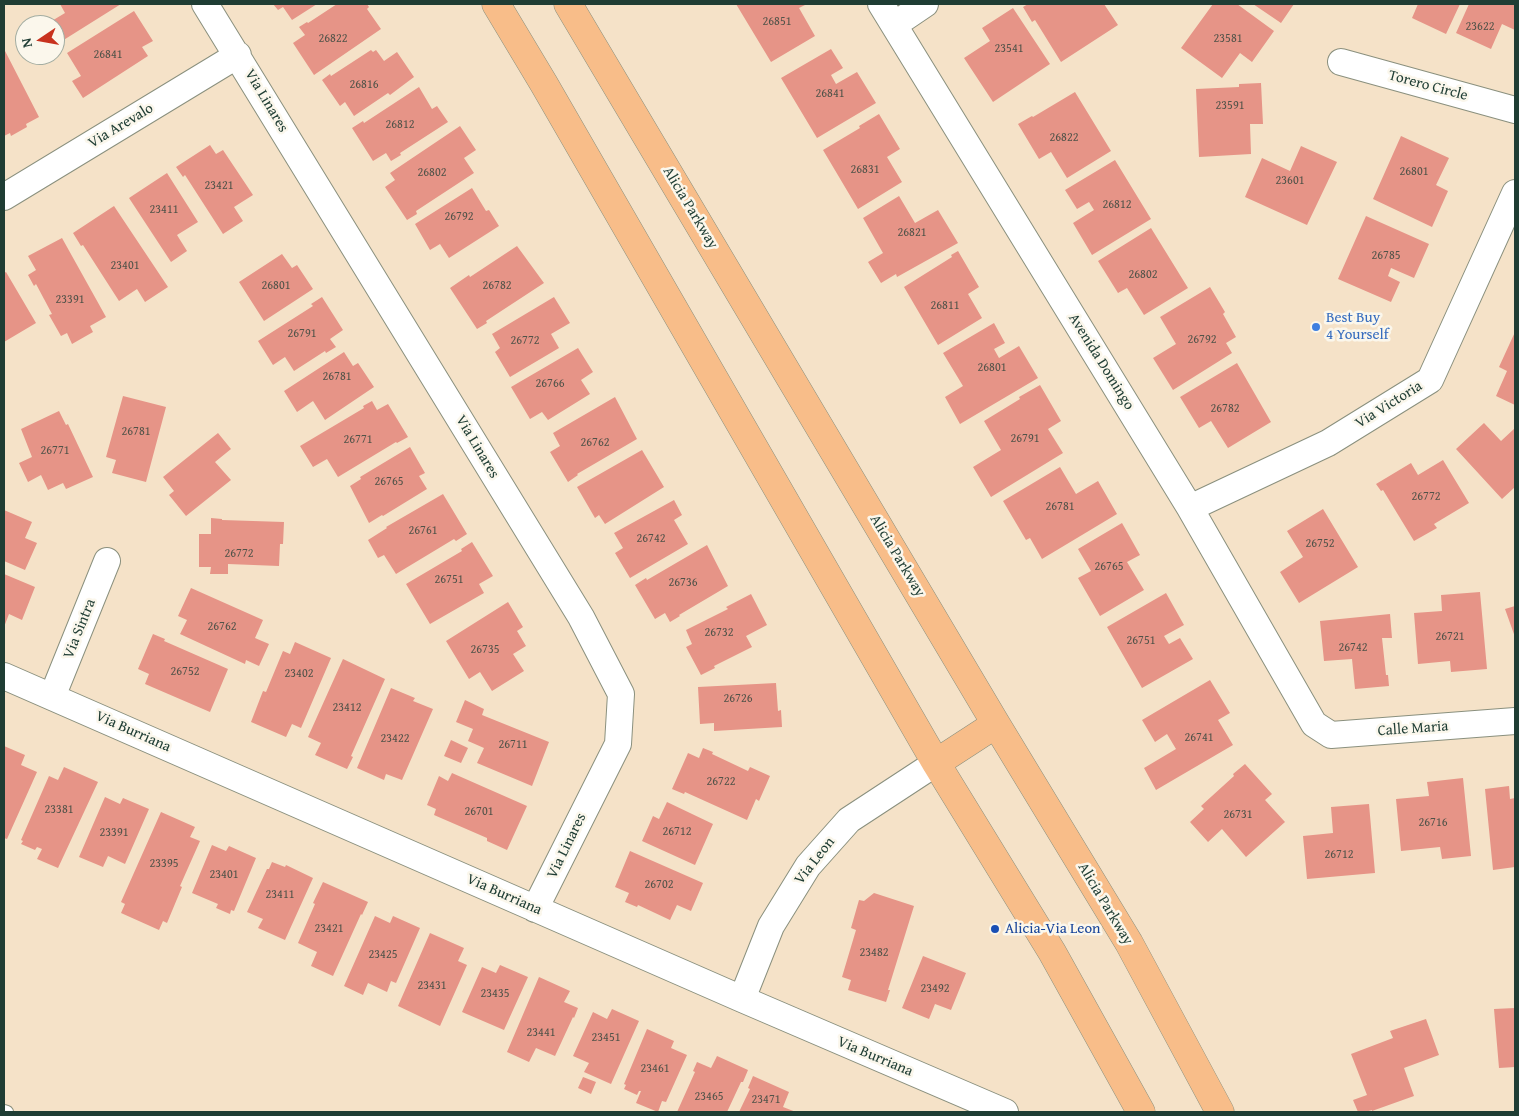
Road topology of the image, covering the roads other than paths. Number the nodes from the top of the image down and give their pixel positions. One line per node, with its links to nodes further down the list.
1 (205, 4): 6 (street, Via Linares)
2 (496, 4): 18 (main road)
3 (568, 4): 16 (main road, Alicia Parkway)
4 (925, 4): 5 (street)
5 (888, 14): 11 (street, Avenida Domingo)
6 (238, 54): 10 (street, Via Arevalo); 19 (street, Via Linares)
7 (1341, 62): 8 (street, Torero Circle)
8 (1515, 110)
9 (1515, 193): 11 (street, Via Victoria)
10 (4, 197)
11 (1190, 508): 17 (street, Avenida Domingo)
12 (107, 561): 14 (street, Via Sintra)
13 (4, 676): 14 (street, Via Burriana)
14 (52, 697): 19 (street, Via Burriana)
15 (1515, 721): 17 (street, Calle Maria)
16 (996, 724): 18 (main road); 23 (main road, Alicia Parkway)
17 (1314, 724)
18 (936, 763): 20 (street, Via Leon); 22 (main road)
19 (535, 909): 20 (street, Via Burriana)
20 (742, 999): 21 (street, Via Burriana)
21 (1005, 1112)
22 (1141, 1112)
23 (1220, 1112)

